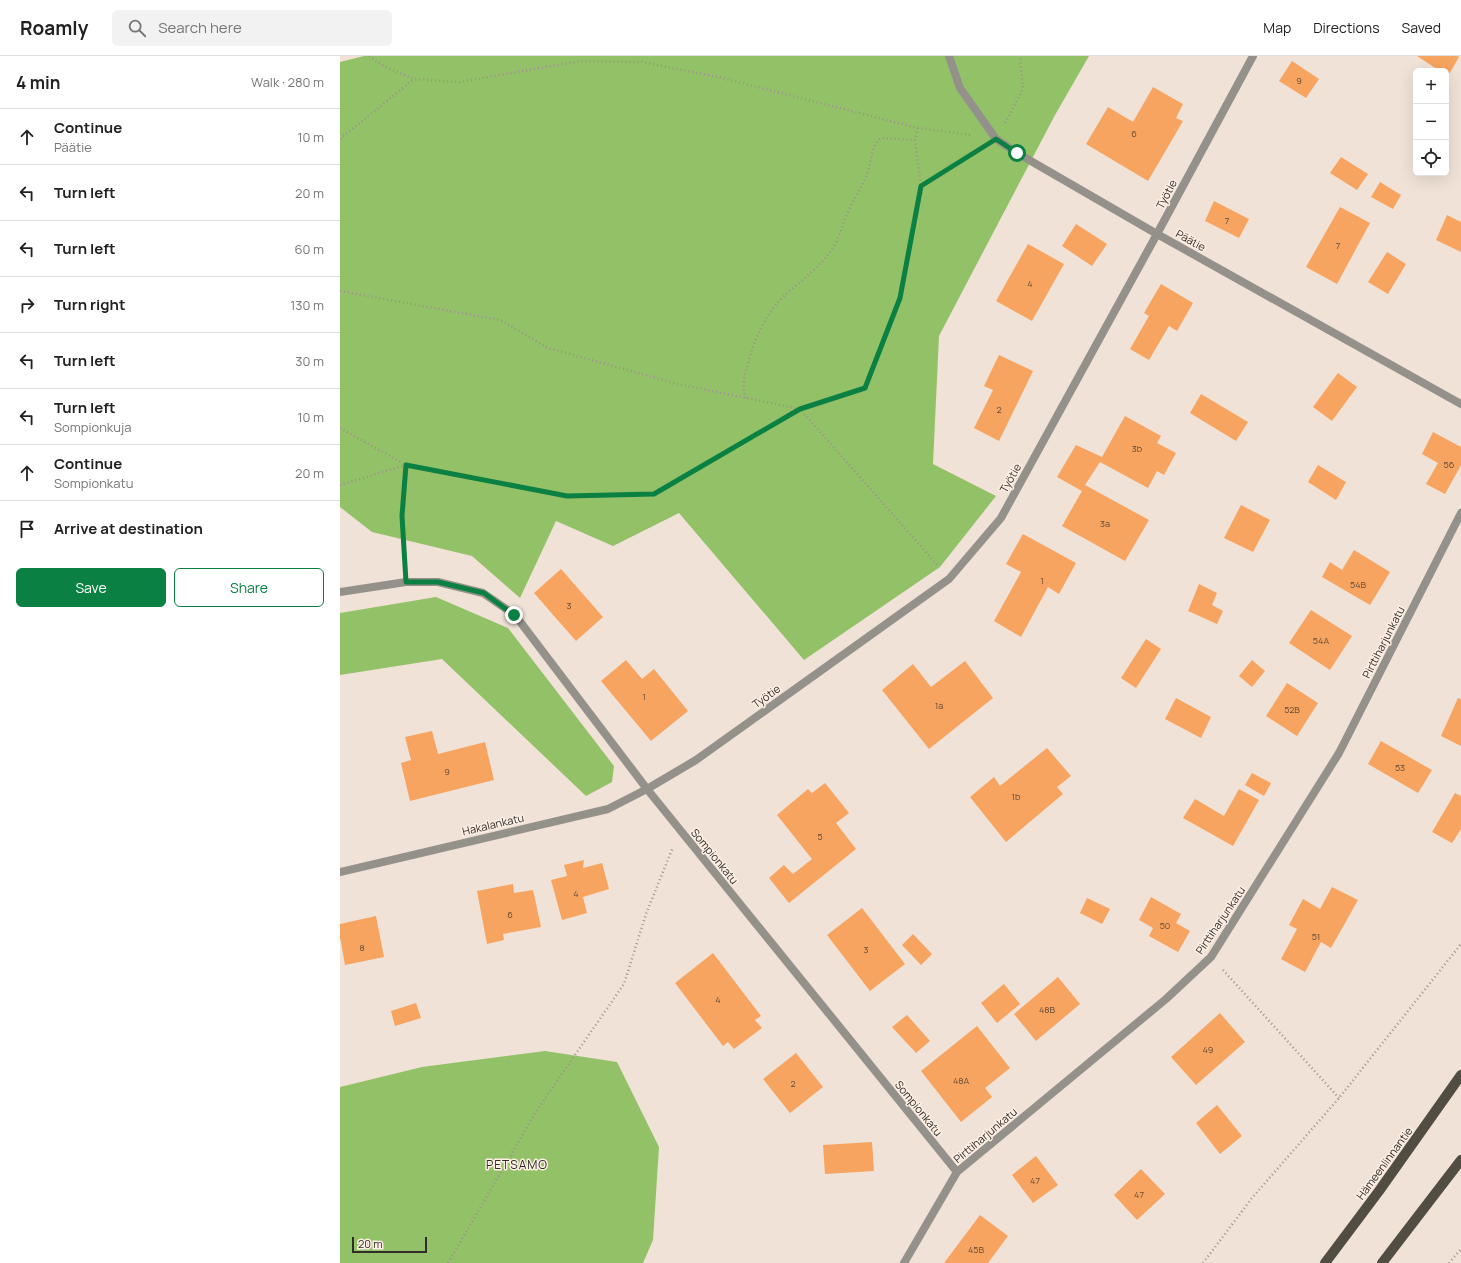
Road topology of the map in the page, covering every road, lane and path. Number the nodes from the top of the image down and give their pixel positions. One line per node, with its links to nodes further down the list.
1 (369, 56): 5 (path)
2 (949, 56): 8 (street, Päätie)
3 (1020, 56): 8 (path)
4 (1253, 56): 11 (street, Työtie)
5 (414, 79): 6 (path); 7 (path)
6 (918, 128): 8 (path); 9 (path)
7 (340, 139)
8 (996, 139): 10 (path); 11 (street, Päätie)
9 (915, 140): 10 (path); 13 (path)
10 (921, 186): 15 (path)
11 (1157, 234): 14 (street, Päätie); 20 (street, Työtie)
12 (340, 291): 13 (path)
13 (746, 398): 15 (path)
14 (1461, 404)
15 (800, 409): 17 (path); 20 (path)
16 (340, 428): 17 (path)
17 (406, 465): 18 (path); 21 (path)
18 (340, 485)
19 (1461, 513): 27 (street, Pirttiharjunkatu)
20 (950, 579): 23 (street, Työtie)
21 (406, 582): 22 (street, Sompionkatu); 23 (street, Sompionkatu)
22 (340, 592)
23 (647, 789): 24 (street, Sompionkatu); 25 (street, Hakalankatu)
24 (680, 830): 31 (street, Sompionkatu); 33 (path)
25 (340, 872)
26 (1461, 944): 29 (path)
27 (1211, 957): 29 (path); 31 (street, Pirttiharjunkatu)
28 (1461, 1075): 36 (main road, Hämeenlinnantie)
29 (1339, 1098): 35 (path)
30 (1461, 1160): 37 (main road)
31 (957, 1172): 34 (street, Pirttiharjunkatu)
32 (1461, 1249): 38 (path)
33 (448, 1263)
34 (904, 1263)
35 (1203, 1263)
36 (1325, 1263)
37 (1382, 1263)
38 (1449, 1263)

